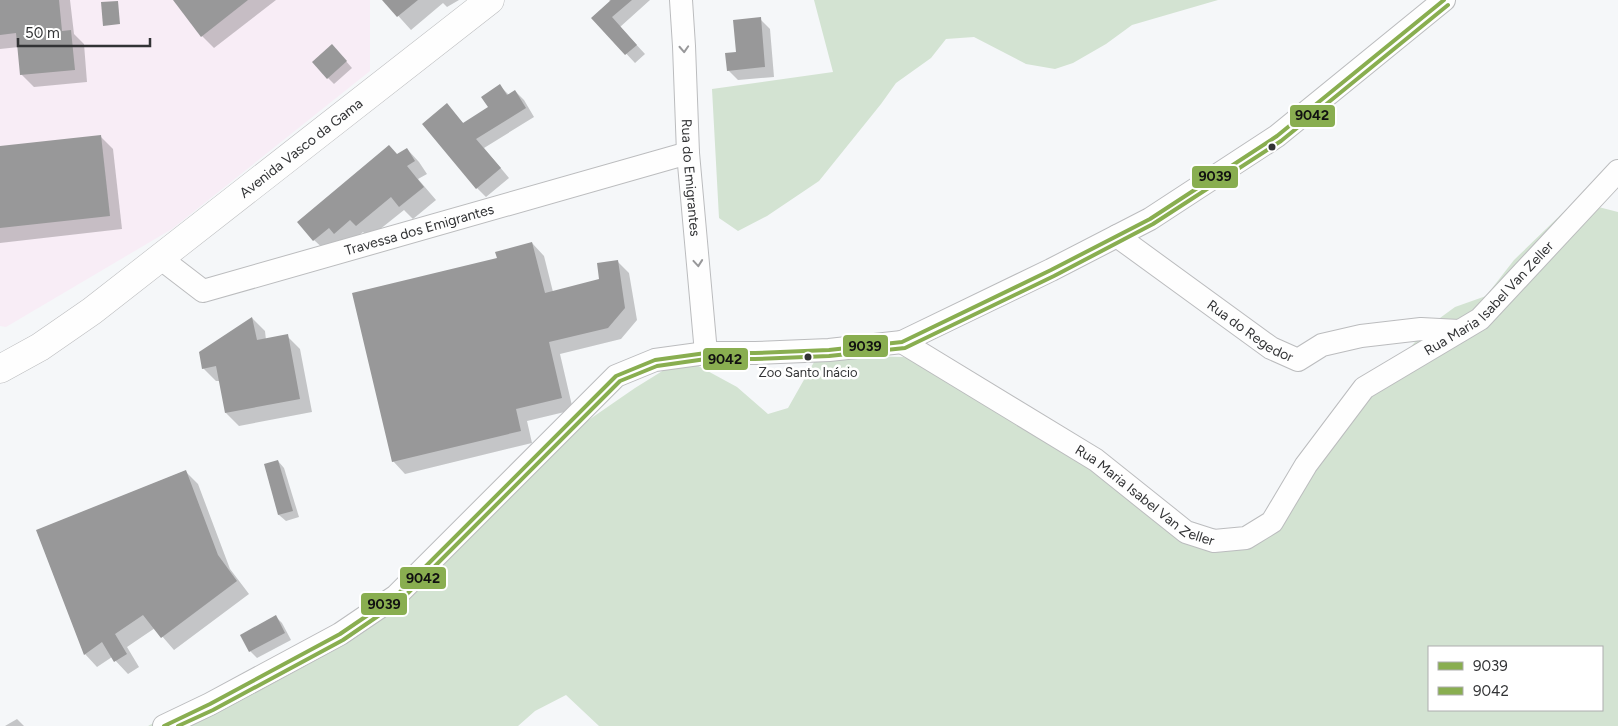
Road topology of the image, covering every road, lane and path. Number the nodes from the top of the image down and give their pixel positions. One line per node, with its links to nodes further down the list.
1 (490, 0): 7 (main road, Avenida Vasco da Gama)
2 (681, 0): 4 (street, Rua do Emigrantes, one-way to 4)
3 (1444, 0): 6 (street)
4 (688, 153): 7 (street, Travessa dos Emigrantes); 13 (street, Rua do Emigrantes, one-way to 13)
5 (1618, 171): 9 (street, Rua Maria Isabel Van Zeller)
6 (1117, 236): 9 (street, Rua do Regedor); 10 (street)
7 (160, 258): 8 (main road, Avenida Vasco da Gama)
8 (111, 296): 11 (main road, Avenida Vasco da Gama); 12 (main road, Avenida Vasco da Gama)
9 (1459, 331): 10 (street, Rua Maria Isabel Van Zeller)
10 (902, 342): 13 (street)
11 (40, 348): 14 (main road, Avenida Vasco da Gama); 15 (main road)
12 (0, 350)
13 (706, 353): 16 (street)
14 (0, 369)
15 (0, 379)
16 (164, 726)

